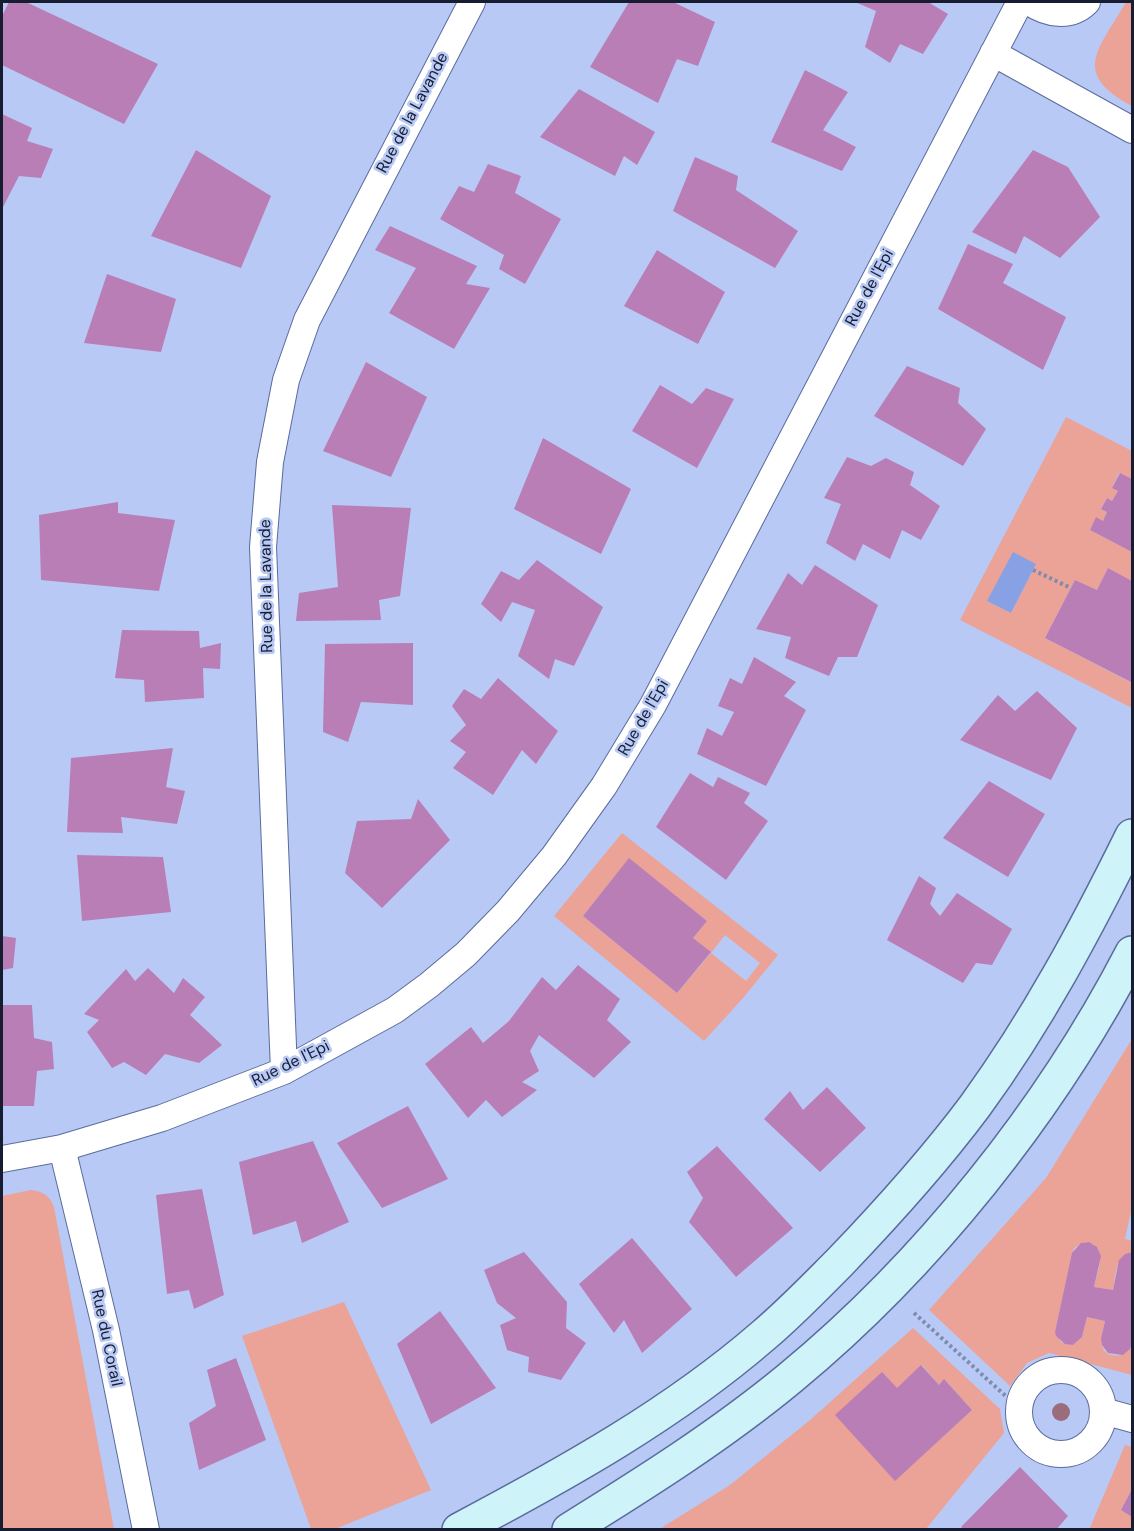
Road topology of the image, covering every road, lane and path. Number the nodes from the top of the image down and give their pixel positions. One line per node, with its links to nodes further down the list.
1 (472, 2): 11 (street, Rue de la Lavande)
2 (1020, 2): 5 (street, Rue de l'Epi)
3 (1029, 2): 4 (street)
4 (1087, 2)
5 (993, 53): 6 (street); 11 (street, Rue de l'Epi)
6 (1132, 130)
7 (1034, 570): 8 (path)
8 (1071, 588)
9 (1132, 836): 19 (main road)
10 (1132, 953): 20 (main road)
11 (284, 1071): 12 (street, Rue de l'Epi)
12 (62, 1148): 13 (street, Rue de l'Epi); 18 (street, Rue du Corail)
13 (2, 1159)
14 (914, 1313): 15 (path)
15 (1019, 1408): 16 (street); 16 (street)
16 (1103, 1411): 17 (street)
17 (1132, 1419)
18 (146, 1530)
19 (459, 1530)
20 (569, 1530)

